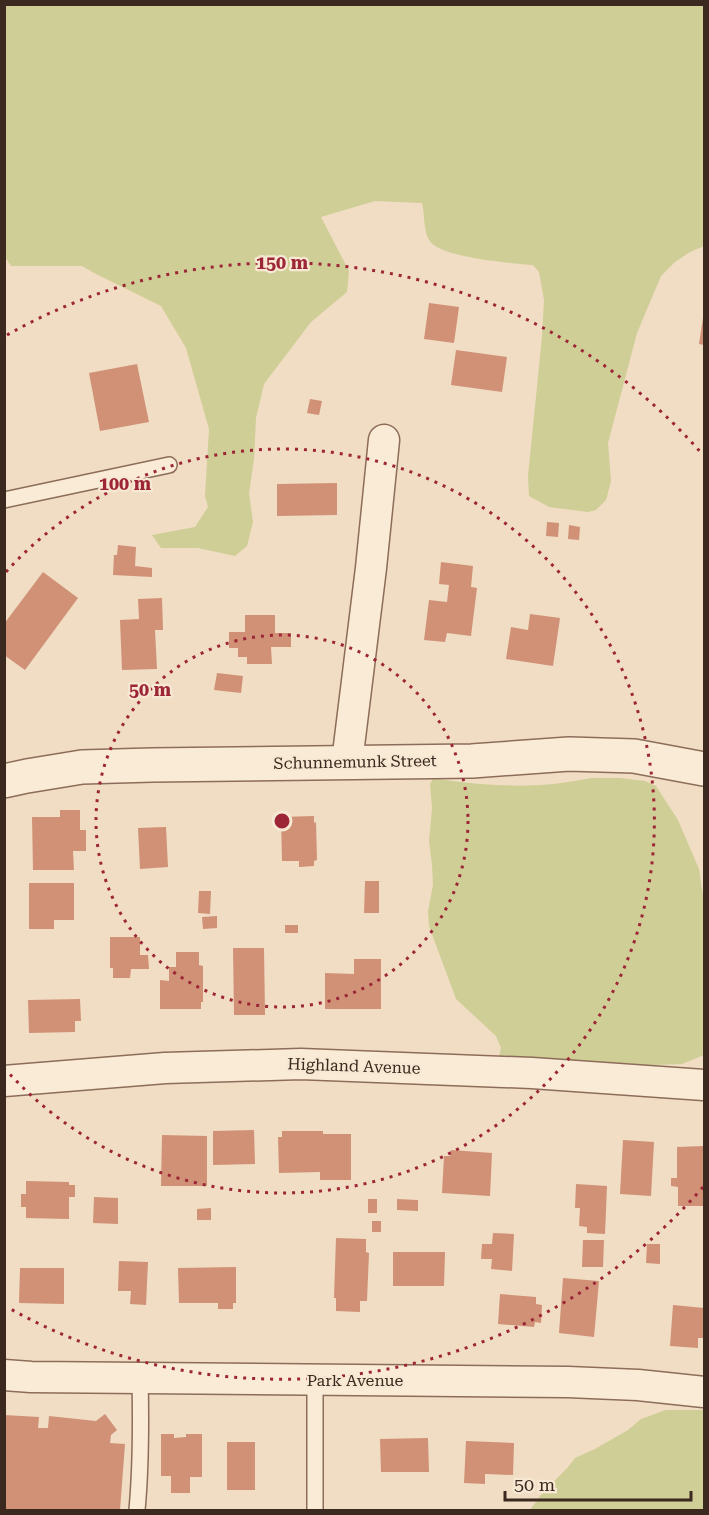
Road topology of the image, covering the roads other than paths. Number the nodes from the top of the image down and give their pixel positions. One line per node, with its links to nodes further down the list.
1 (384, 440): 4 (street)
2 (169, 465): 3 (lane)
3 (4, 500)
4 (347, 762): 5 (street, Schunnemunk Street); 6 (street, Schunnemunk Street)
5 (705, 769)
6 (4, 781)
7 (4, 1081): 8 (street, Highland Avenue)
8 (705, 1085)
9 (4, 1375): 10 (street, Park Avenue)
10 (140, 1378): 11 (street, Park Avenue); 13 (lane)
11 (315, 1379): 12 (street, Park Avenue); 14 (lane)
12 (705, 1392)
13 (137, 1510)
14 (315, 1510)

